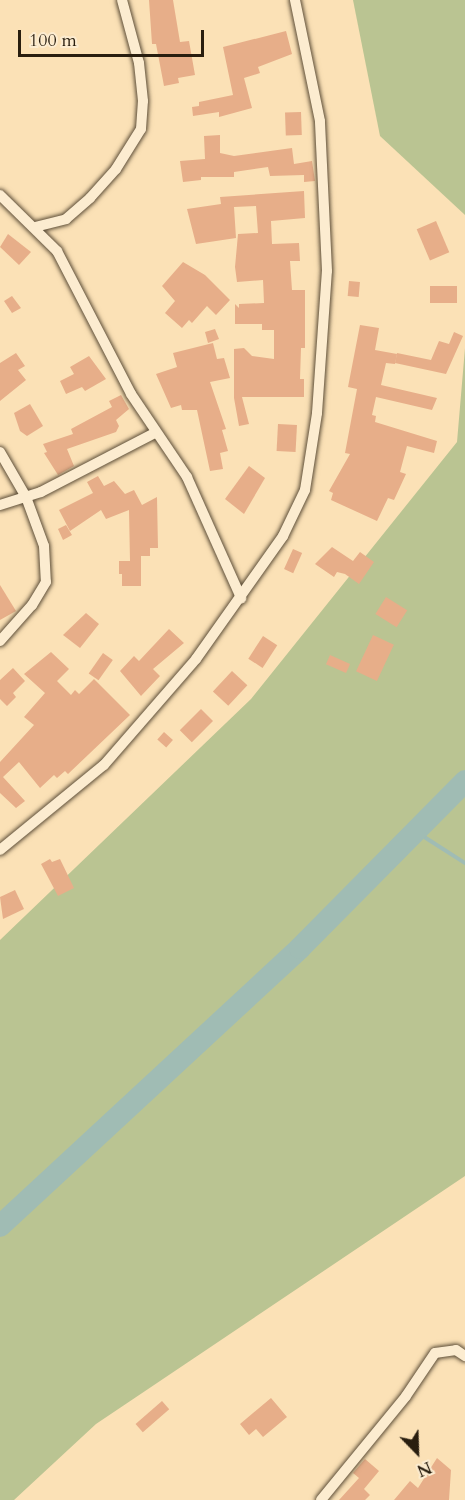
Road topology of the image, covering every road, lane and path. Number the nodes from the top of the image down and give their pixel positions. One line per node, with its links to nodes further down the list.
1 (122, 0): 4 (street)
2 (295, 0): 9 (street)
3 (0, 195): 4 (street)
4 (35, 227): 5 (street)
5 (155, 433): 7 (street); 9 (street)
6 (0, 452): 7 (street)
7 (26, 497): 8 (street); 10 (street)
8 (0, 505)
9 (241, 598): 11 (street)
10 (0, 641)
11 (0, 850)
12 (465, 1356): 13 (street)
13 (321, 1500)

